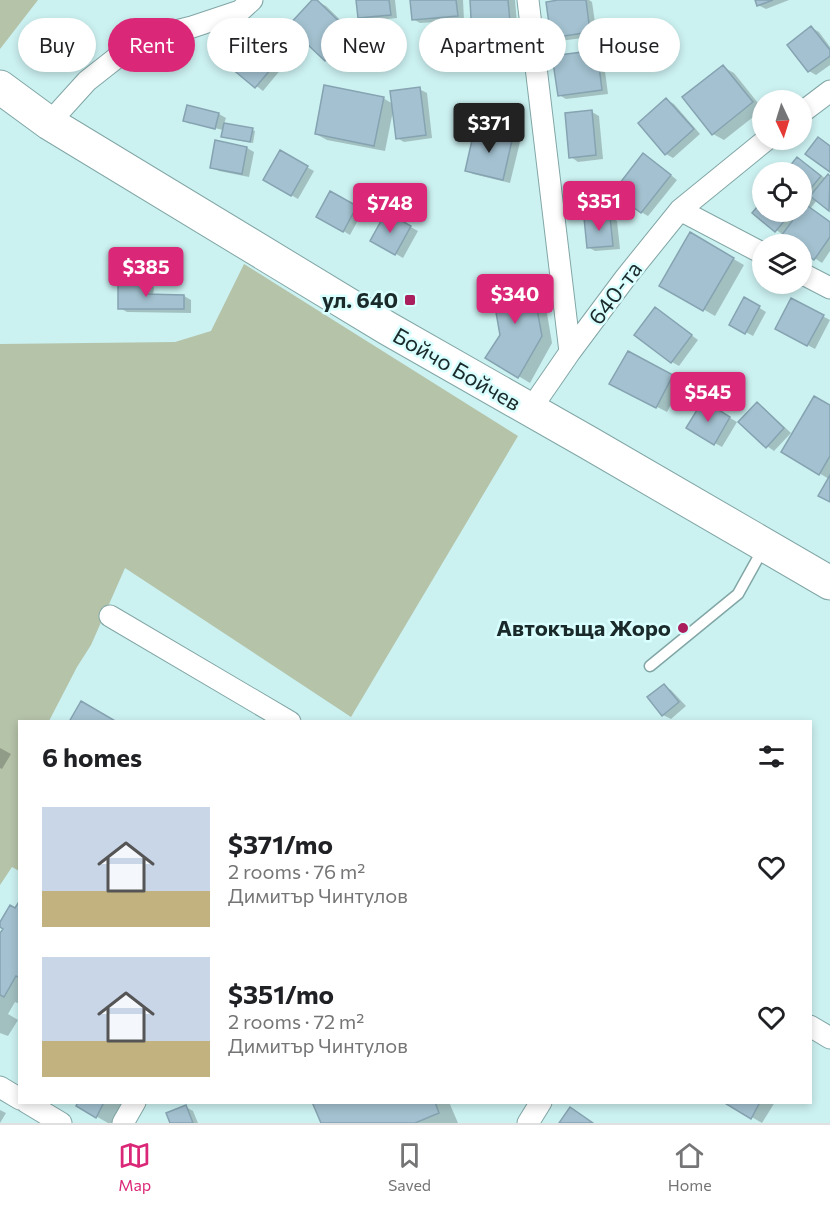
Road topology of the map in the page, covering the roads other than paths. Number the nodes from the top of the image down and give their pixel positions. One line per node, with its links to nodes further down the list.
1 (252, 0): 6 (street)
2 (528, 0): 12 (street)
3 (0, 87): 6 (highway, Бойчо Бойчев)
4 (830, 91): 5 (street)
5 (812, 105)
6 (49, 123): 13 (highway, Бойчо Бойчев)
7 (754, 150): 8 (street, 640-та)
8 (680, 210): 9 (street); 12 (street, 640-та)
9 (752, 248)
10 (812, 279): 11 (street)
11 (830, 288)
12 (570, 352): 13 (street, 640-та)
13 (530, 410): 14 (highway, Бойчо Бойчев)
14 (766, 545): 15 (highway, Бойчо Бойчев); 17 (lane)
15 (830, 582)
16 (110, 616): 18 (street)
17 (650, 666)
18 (287, 720)
19 (812, 1027): 20 (street)
20 (830, 1038)
21 (0, 1088): 22 (street)
22 (18, 1098)
23 (29, 1104): 26 (street)
24 (134, 1104): 27 (street)
25 (540, 1104): 28 (street)
26 (61, 1123)
27 (123, 1123)
28 (528, 1123)

